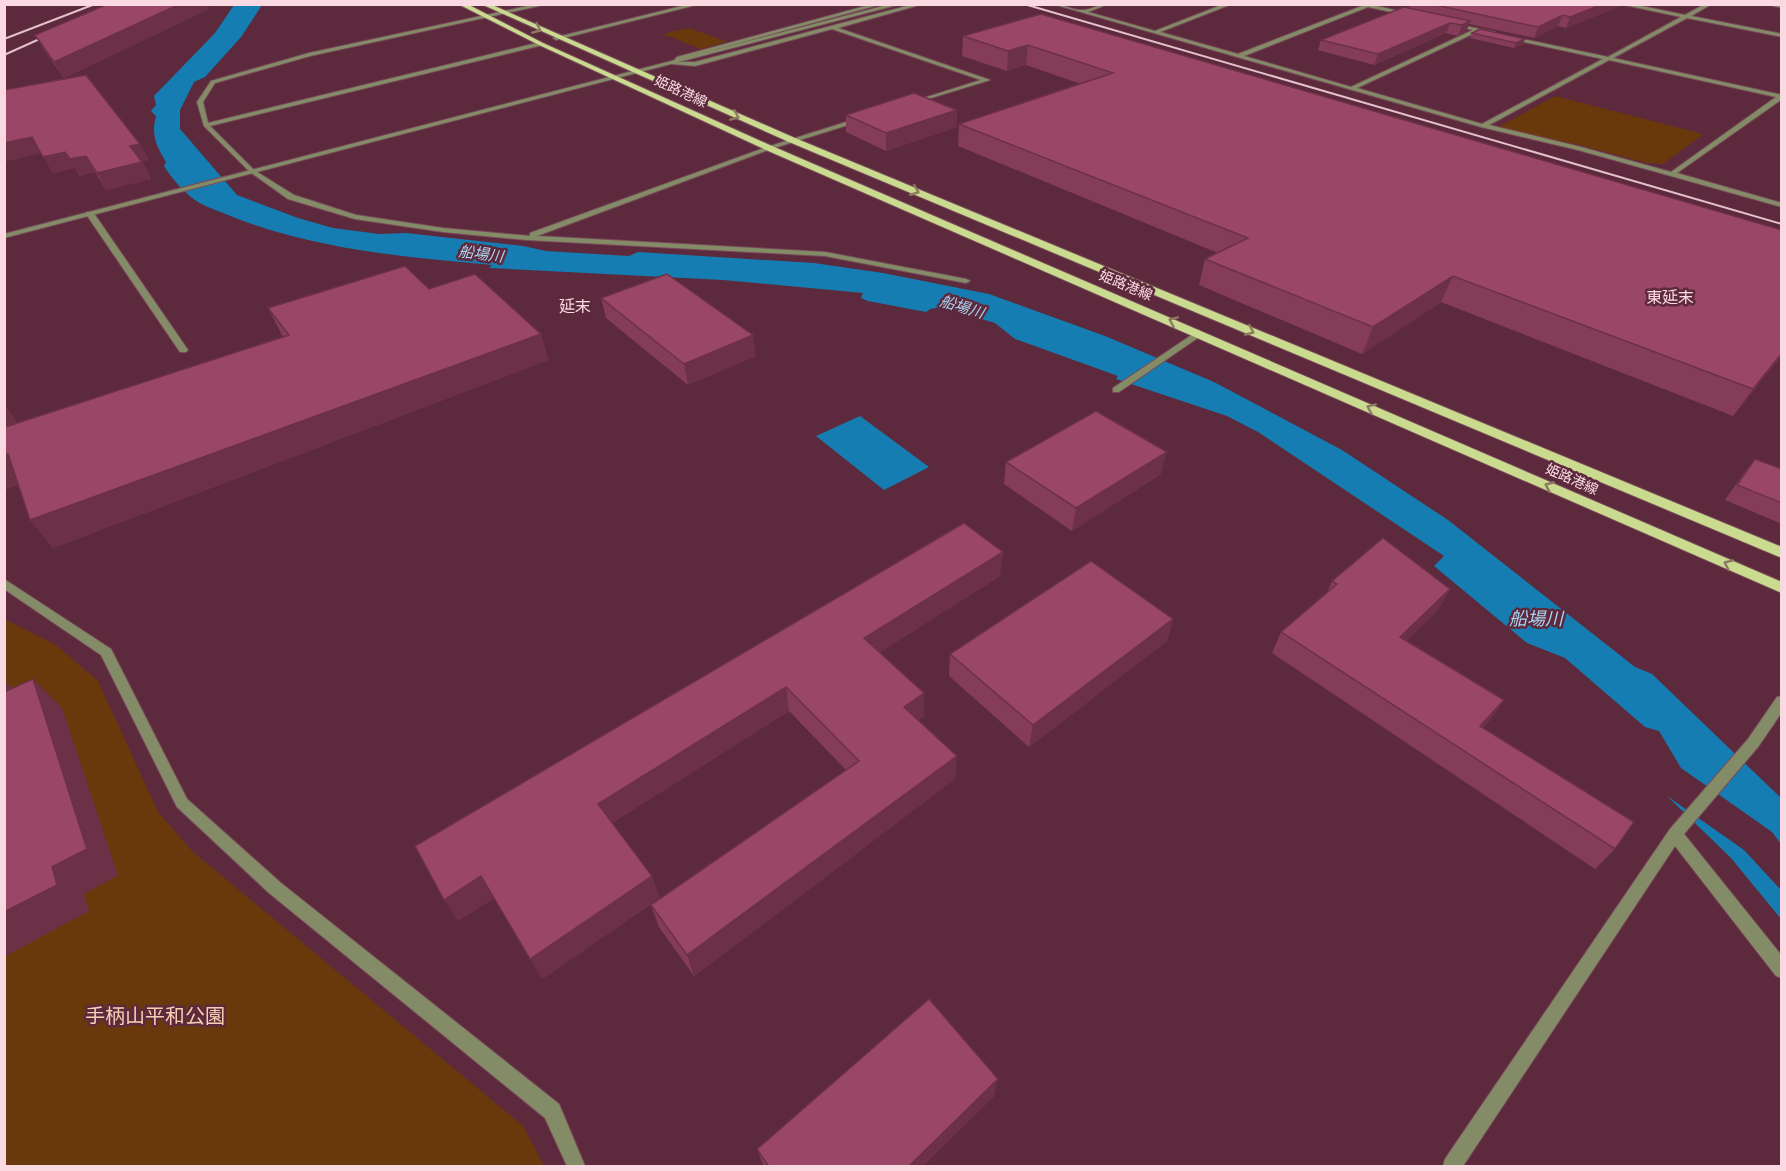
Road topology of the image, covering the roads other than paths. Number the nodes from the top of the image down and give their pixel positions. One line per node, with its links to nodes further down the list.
1 (461, 4): 22 (main road, 姫路港線)
2 (484, 4): 20 (main road, 姫路港線)
3 (546, 4): 20 (street)
4 (698, 4): 29 (street)
5 (842, 4): 18 (street)
6 (880, 4): 18 (street)
7 (899, 4): 33 (street)
8 (921, 4): 25 (street)
9 (1055, 4): 19 (street)
10 (1106, 4): 19 (street)
11 (1230, 4): 27 (street)
12 (1359, 4): 16 (street)
13 (1622, 4): 23 (street)
14 (1710, 4): 23 (street)
15 (1771, 4): 17 (street)
16 (1366, 6): 21 (street); 31 (street)
17 (1782, 7)
18 (859, 10): 33 (street)
19 (1082, 12): 27 (street)
20 (502, 14): 22 (street); 29 (main road, 姫路港線, one-way to 29)
21 (1411, 16)
22 (486, 17): 30 (main road, 姫路港線); 40 (street)
23 (1687, 18): 28 (street); 32 (street)
24 (1445, 23): 26 (street)
25 (834, 28): 33 (street); 38 (street)
26 (1478, 30): 32 (street); 36 (street)
27 (1156, 32): 31 (street)
28 (1782, 36)
29 (556, 38): 34 (main road, 姫路港線)
30 (541, 44): 35 (main road, 姫路港線); 40 (street)
31 (1239, 56): 36 (street)
32 (1609, 59): 37 (street); 41 (street)
33 (674, 64): 34 (street)
34 (636, 73): 35 (street); 42 (main road, 姫路港線, one-way to 42)
35 (617, 78): 43 (main road, 姫路港線); 44 (street)
36 (1353, 88): 41 (street)
37 (1781, 97): 45 (street)
38 (900, 107)
39 (868, 117): 42 (street)
40 (206, 125): 44 (street)
41 (1483, 126): 45 (street)
42 (792, 141): 43 (street); 54 (main road, 姫路港線, one-way to 54)
43 (769, 148): 49 (street); 51 (main road, 姫路港線, one-way to 43)
44 (252, 171): 47 (street); 49 (street)
45 (1672, 174): 46 (street)
46 (1782, 205)
47 (90, 214): 48 (street); 52 (street)
48 (4, 236)
49 (526, 238): 50 (street)
50 (966, 281)
51 (1199, 333): 53 (street); 56 (main road, 姫路港線, one-way to 51)
52 (183, 350)
53 (1116, 390)
54 (1782, 554)
55 (4, 583): 60 (street)
56 (1782, 588)
57 (1782, 701): 58 (street)
58 (1676, 834): 59 (street); 61 (street)
59 (1782, 970)
60 (576, 1167)
61 (1452, 1167)

